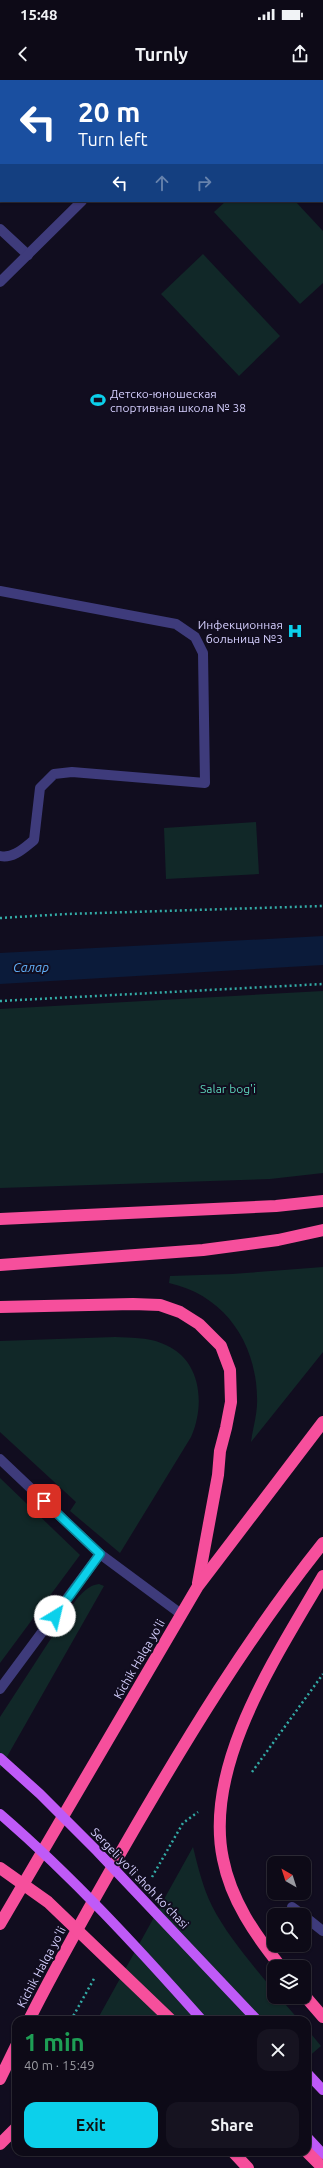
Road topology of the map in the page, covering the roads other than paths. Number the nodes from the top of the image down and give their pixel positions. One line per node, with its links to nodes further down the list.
1 (81, 202): 3 (street)
2 (0, 229): 3 (street)
3 (28, 255): 4 (street)
4 (0, 282)
5 (0, 591): 6 (street)
6 (0, 856)
7 (323, 1201): 8 (highway)
8 (0, 1219)
9 (323, 1230): 10 (highway)
10 (0, 1264)
11 (0, 1308): 17 (highway)
12 (323, 1422): 17 (highway, Kichik Halqa yo'li)
13 (0, 1459): 15 (street)
14 (323, 1543): 28 (highway, Kichik Halqa yo'li)
15 (100, 1554): 18 (street); 19 (street)
16 (323, 1576): 26 (highway)
17 (198, 1586): 18 (highway, Kichik Halqa yo'li)
18 (181, 1614): 24 (highway, Kichik Halqa yo'li)
19 (0, 1689)
20 (0, 1758): 31 (main road, Sergeli yo‘li shoh ko‘chasi, bridge)
21 (0, 1814): 30 (main road, bridge)
22 (0, 1868): 29 (highway, bridge)
23 (311, 1922): 25 (street)
24 (0, 1924)
25 (323, 1931)
26 (276, 1960)
27 (311, 2003): 32 (highway)
28 (31, 2016)
29 (167, 2016)
30 (198, 2016)
31 (253, 2016)
32 (323, 2017)
33 (12, 2054): 35 (highway)
34 (311, 2077): 36 (main road)
35 (0, 2079)
36 (323, 2090)
37 (12, 2132): 39 (highway)
38 (311, 2141): 40 (main road)
39 (0, 2144)
40 (323, 2154)
41 (237, 2156): 43 (highway)
42 (311, 2156): 44 (highway)
43 (248, 2168)
44 (323, 2168)

